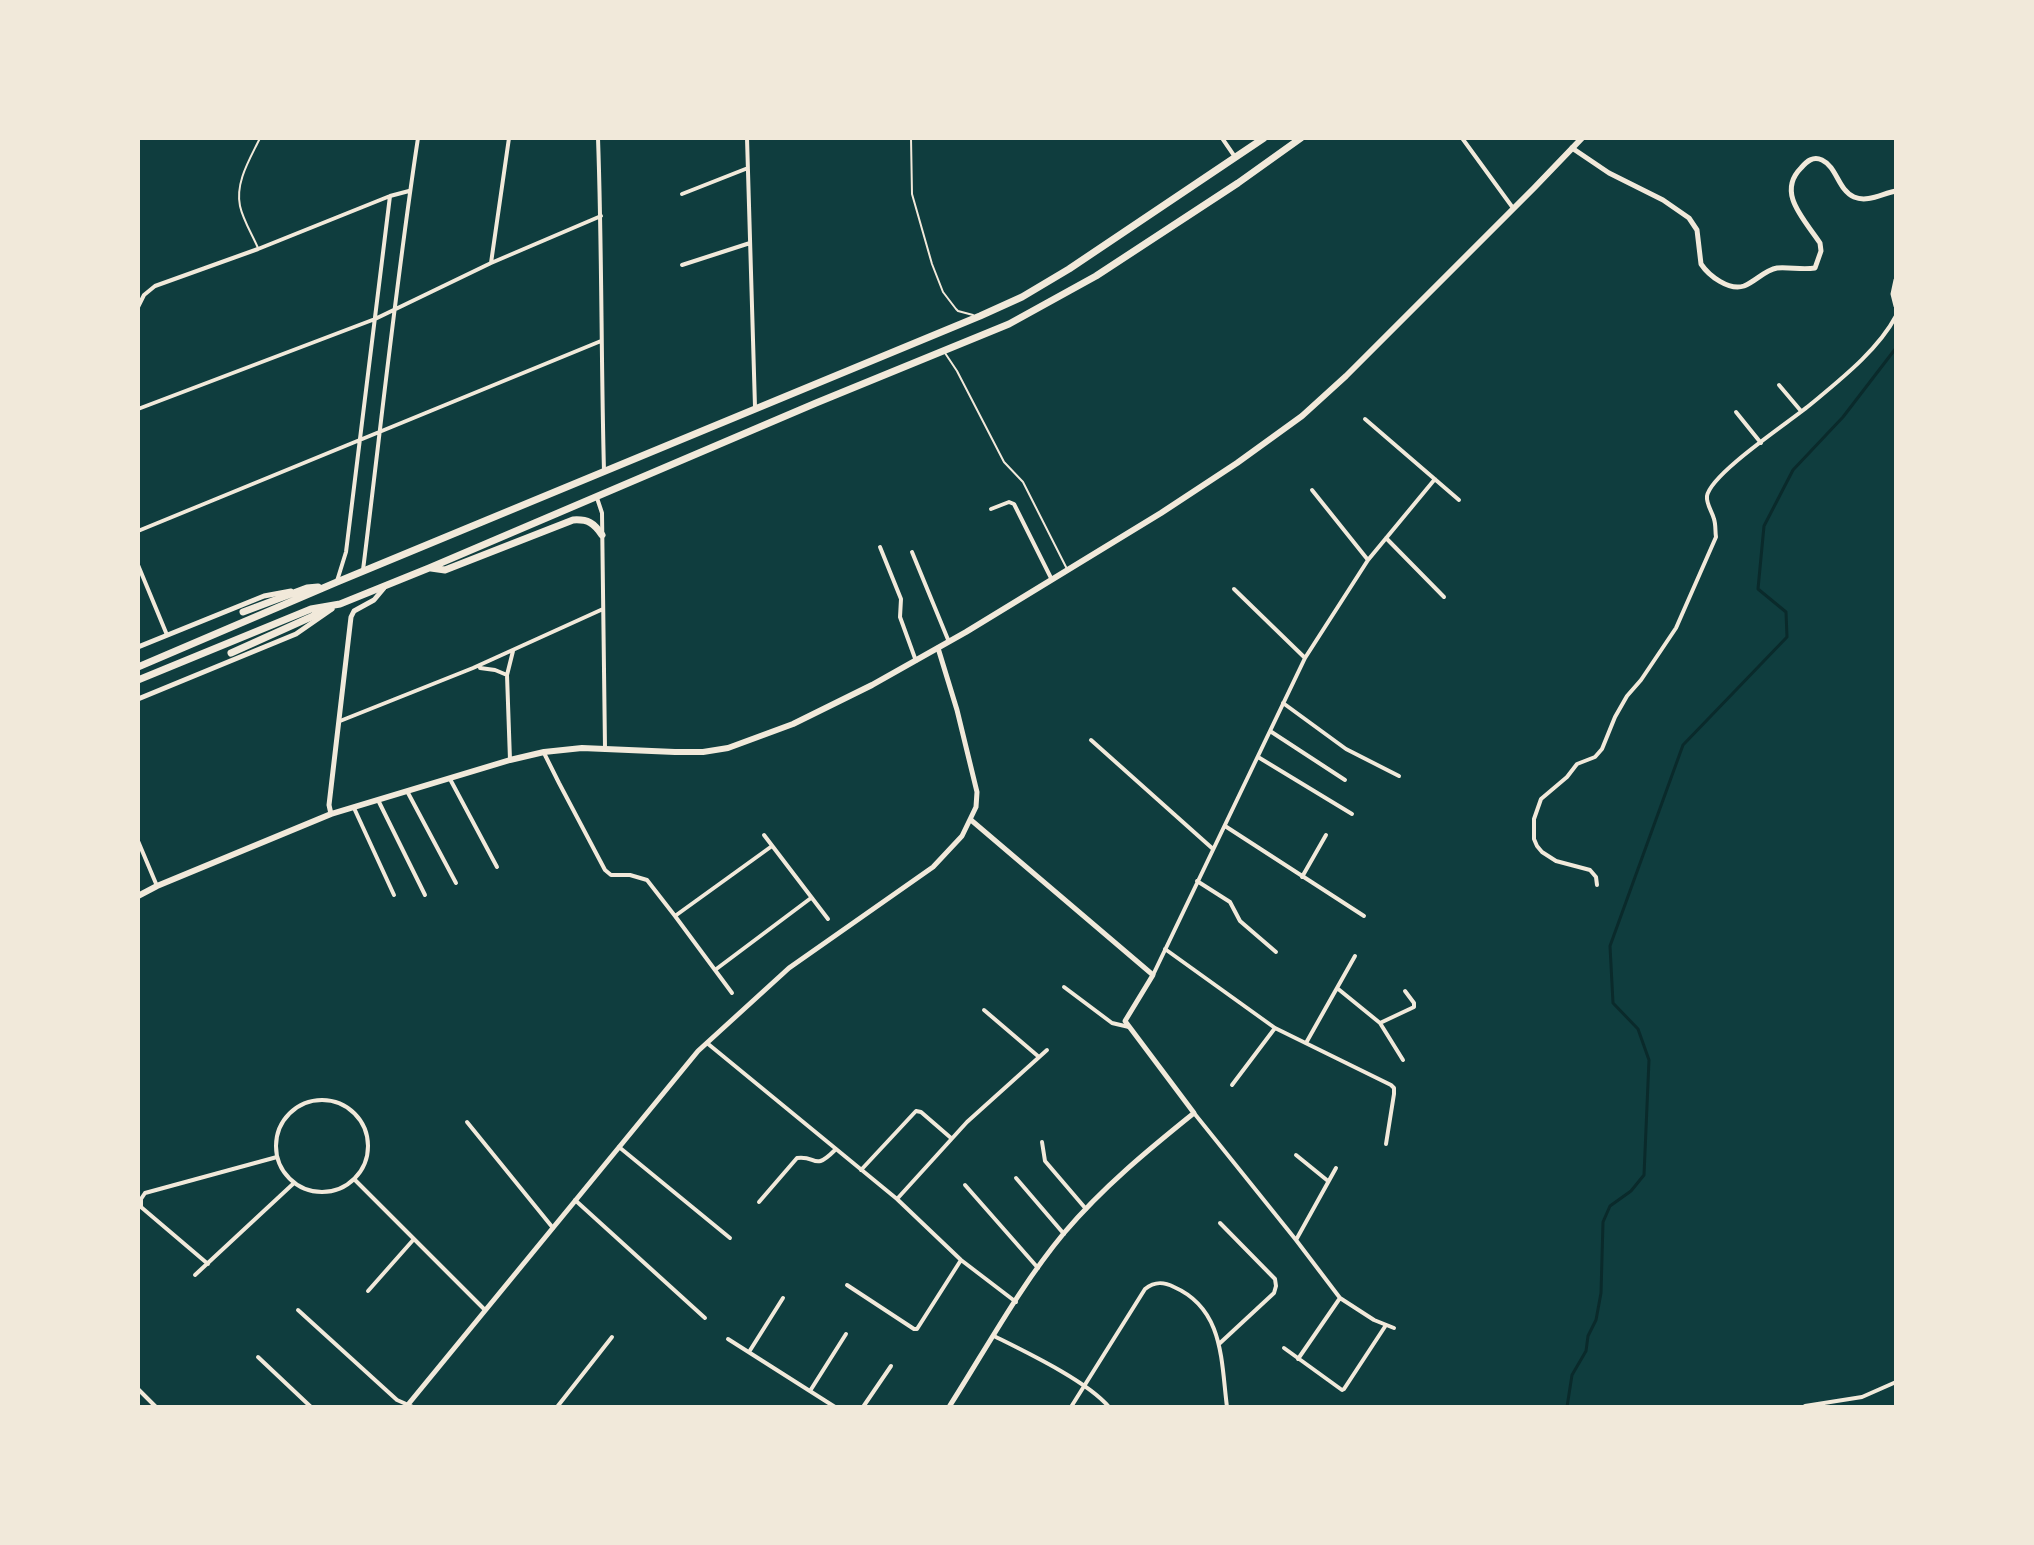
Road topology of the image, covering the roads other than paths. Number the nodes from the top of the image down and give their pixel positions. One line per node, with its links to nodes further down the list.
1 (260, 138): 22 (lane)
2 (418, 138): 15 (street)
3 (509, 138): 23 (street)
4 (598, 138): 20 (street)
5 (747, 138): 14 (street)
6 (911, 138): 29 (lane)
7 (1222, 138): 13 (street)
8 (1264, 138): 13 (highway)
9 (1301, 138): 33 (highway)
10 (1462, 138): 19 (street)
11 (1582, 138): 12 (main road)
12 (1572, 148): 16 (street); 19 (main road)
13 (1235, 157): 29 (highway)
14 (748, 168): 17 (street); 21 (street)
15 (409, 191): 18 (street); 28 (street)
16 (1896, 191)
17 (682, 194)
18 (390, 196): 22 (street); 31 (street)
19 (1513, 208): 57 (main road)
20 (601, 216): 23 (street); 32 (street)
21 (750, 243): 24 (street); 36 (street)
22 (258, 249): 27 (street)
23 (491, 263): 28 (street)
24 (682, 265)
25 (1896, 280): 26 (street)
26 (1896, 306)
27 (138, 307)
28 (394, 311): 31 (street); 40 (street)
29 (980, 316): 36 (highway)
30 (1896, 316): 38 (street)
31 (375, 319): 35 (street); 41 (street)
32 (601, 341): 40 (street); 43 (street)
33 (944, 351): 46 (highway); 57 (lane)
34 (1779, 385): 38 (street)
35 (138, 409)
36 (755, 410): 43 (highway)
37 (1736, 412): 42 (street)
38 (1801, 412): 42 (street)
39 (1365, 419): 44 (street)
40 (378, 432): 41 (street); 58 (street)
41 (358, 440): 49 (street); 60 (street)
42 (1761, 443): 108 (street)
43 (604, 471): 58 (highway)
44 (1435, 479): 47 (street); 51 (street)
45 (1312, 490): 54 (street)
46 (596, 496): 50 (street); 56 (highway)
47 (1459, 500)
48 (991, 509): 59 (street)
49 (138, 531)
50 (602, 535): 56 (highway); 66 (street)
51 (1386, 538): 54 (street); 64 (street)
52 (880, 547): 75 (street)
53 (912, 552): 69 (street)
54 (1368, 560): 74 (street)
55 (138, 565): 68 (street)
56 (429, 568): 61 (highway)
57 (1068, 570): 59 (main road)
58 (363, 572): 60 (highway)
59 (1052, 580): 69 (main road)
60 (332, 584): 62 (highway); 76 (highway)
61 (389, 584): 65 (highway); 82 (street)
62 (307, 588): 67 (highway); 68 (street)
63 (1234, 589): 74 (street)
64 (1444, 597)
65 (340, 604): 73 (highway); 79 (highway); 80 (street)
66 (603, 609): 72 (street); 85 (street)
67 (243, 612)
68 (167, 635): 70 (street)
69 (949, 642): 71 (main road)
70 (138, 647)
71 (938, 648): 75 (main road); 97 (street)
72 (513, 651): 77 (street); 78 (street)
73 (231, 653)
74 (1305, 658): 81 (street)
75 (916, 661): 85 (main road)
76 (138, 667)
77 (473, 668): 78 (street); 82 (street)
78 (507, 675): 88 (street)
79 (138, 680)
80 (138, 699)
81 (1283, 703): 83 (street); 89 (street)
82 (340, 721): 95 (street)
83 (1270, 731): 87 (street); 91 (street)
84 (1091, 740): 103 (street)
85 (605, 749): 86 (main road)
86 (544, 752): 88 (main road); 114 (street)
87 (1258, 757): 96 (street); 98 (street)
88 (510, 760): 90 (main road)
89 (1399, 776)
90 (450, 779): 92 (main road); 104 (street)
91 (1345, 780)
92 (407, 791): 93 (main road); 107 (street)
93 (378, 800): 94 (main road); 111 (street)
94 (354, 808): 95 (main road); 110 (street)
95 (331, 814): 109 (main road)
96 (1352, 814)
97 (971, 820): 121 (street); 130 (street)
98 (1224, 826): 103 (street); 105 (street)
99 (764, 835): 102 (street)
100 (1326, 835): 105 (street)
101 (138, 841): 109 (street)
102 (772, 846): 113 (street); 114 (street)
103 (1213, 849): 106 (street)
104 (497, 867)
105 (1302, 877): 115 (street)
106 (1197, 881): 117 (street); 118 (street)
107 (456, 883)
108 (1597, 885)
109 (157, 886): 112 (main road)
110 (394, 895)
111 (425, 895)
112 (138, 896)
113 (811, 898): 116 (street); 120 (street)
114 (675, 916): 120 (street)
115 (1364, 916)
116 (828, 919)
117 (1165, 949): 121 (street); 129 (street)
118 (1276, 952)
119 (1355, 956): 123 (street)
120 (715, 970): 125 (street)
121 (1153, 975): 128 (street)
122 (1064, 987): 128 (street)
123 (1337, 988): 127 (street); 131 (street)
124 (1405, 991): 127 (street)
125 (732, 993)
126 (984, 1010): 133 (street)
127 (1380, 1023): 134 (street)
128 (1127, 1024): 138 (street)
129 (1275, 1028): 131 (street); 137 (street)
130 (707, 1043): 143 (street); 144 (street)
131 (1306, 1043): 135 (street)
132 (1047, 1050): 133 (street)
133 (1039, 1057): 140 (street)
134 (1403, 1060)
135 (1362, 1071): 136 (street); 142 (street)
136 (1359, 1079)
137 (1232, 1085)
138 (1194, 1113): 157 (street); 163 (street)
139 (467, 1122): 159 (street)
140 (952, 1138): 148 (street); 154 (street)
141 (1042, 1142): 157 (street)
142 (1386, 1144)
143 (619, 1147): 155 (street); 161 (street)
144 (836, 1149): 148 (street); 156 (street)
145 (1296, 1155): 151 (street)
146 (277, 1157): 150 (street); 152 (street); 165 (street)
147 (1336, 1168): 151 (street)
148 (861, 1170): 154 (street)
149 (1016, 1178): 160 (street)
150 (354, 1179): 152 (street); 162 (street)
151 (1328, 1181): 163 (street)
152 (294, 1183): 165 (street)
153 (965, 1185): 166 (street)
154 (897, 1199): 164 (street)
155 (575, 1200): 159 (street); 175 (street)
156 (759, 1202)
157 (1086, 1209): 160 (street)
158 (1220, 1223): 182 (street)
159 (553, 1228): 174 (street)
160 (1064, 1234): 166 (street)
161 (730, 1238)
162 (414, 1239): 169 (street); 174 (street)
163 (1296, 1240): 171 (street)
164 (961, 1260): 168 (street); 172 (street)
165 (208, 1264): 167 (street)
166 (1038, 1268): 172 (street)
167 (195, 1275)
168 (847, 1285)
169 (368, 1291)
170 (783, 1298): 184 (street)
171 (1340, 1298): 176 (street); 186 (street)
172 (1016, 1302): 179 (street)
173 (298, 1310): 192 (street)
174 (485, 1310): 192 (street)
175 (705, 1318)
176 (1386, 1325): 177 (street); 186 (street)
177 (1394, 1328)
178 (846, 1334): 191 (street)
179 (994, 1336): 189 (street); 199 (street)
180 (612, 1337): 196 (street)
181 (728, 1339): 184 (street)
182 (1219, 1344): 189 (street); 202 (street)
183 (1284, 1348): 186 (street)
184 (749, 1352): 191 (street)
185 (258, 1357): 195 (street)
186 (1298, 1359)
187 (891, 1366): 198 (street)
188 (1896, 1382): 193 (street)
189 (1084, 1387): 200 (street); 201 (street)
190 (138, 1389): 194 (street)
191 (810, 1391): 197 (street)
192 (409, 1406)
193 (1805, 1406)
194 (156, 1407)
195 (311, 1407)
196 (557, 1407)
197 (835, 1407)
198 (863, 1407)
199 (949, 1407)
200 (1071, 1407)
201 (1109, 1407)
202 (1227, 1407)

